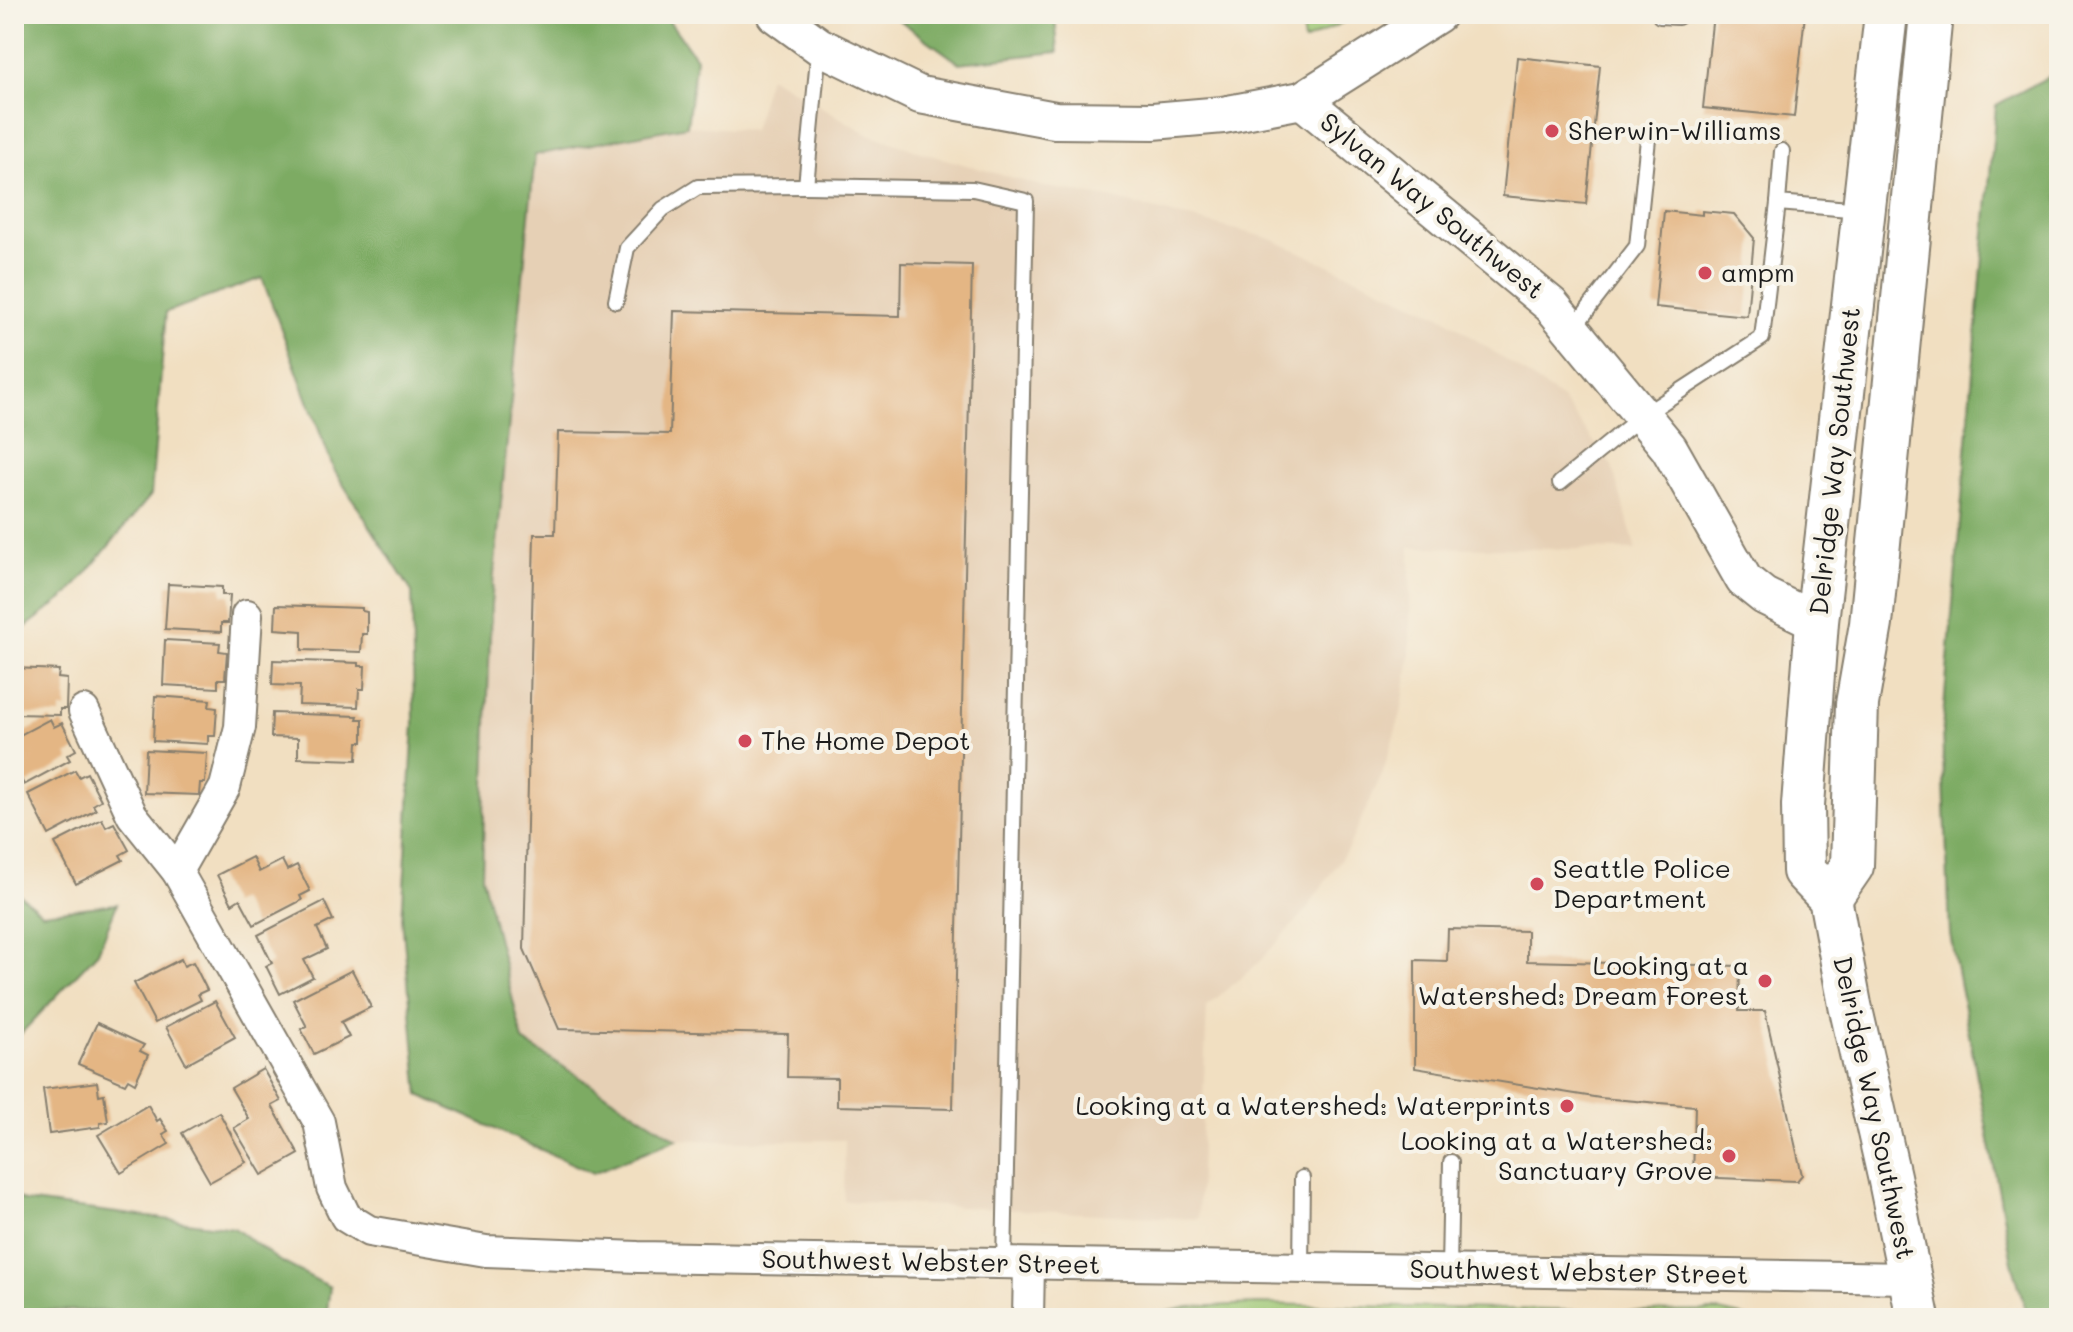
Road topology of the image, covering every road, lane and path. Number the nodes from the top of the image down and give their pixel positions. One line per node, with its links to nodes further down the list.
1 (775, 14): 7 (street, Sylvan Way Southwest)
2 (1438, 14): 8 (street)
3 (1682, 14): 6 (lane)
4 (1886, 14): 13 (main road, Delridge Way Southwest)
5 (1931, 14): 20 (main road, Delridge Way Southwest)
6 (1660, 16)
7 (819, 46): 8 (street, Sylvan Way Southwest); 11 (lane)
8 (1302, 100): 15 (street, Sylvan Way Southwest)
9 (1648, 139): 15 (lane)
10 (1782, 151): 12 (lane)
11 (806, 186): 14 (lane); 26 (lane)
12 (1778, 203): 13 (lane); 16 (lane)
13 (1864, 210): 19 (main road, Delridge Way Southwest)
14 (616, 301)
15 (1572, 331): 16 (street, Sylvan Way Southwest)
16 (1642, 416): 17 (lane); 19 (street, Sylvan Way Southwest)
17 (1560, 483)
18 (247, 615): 22 (street)
19 (1817, 622): 20 (main road); 23 (main road, Delridge Way Southwest)
20 (1857, 704): 23 (main road, Delridge Way Southwest)
21 (84, 711): 22 (street, Southwest Webster Street)
22 (177, 871): 26 (street, Southwest Webster Street)
23 (1830, 898): 29 (main road, Delridge Way Southwest)
24 (1451, 1162): 28 (lane)
25 (1302, 1178): 27 (lane)
26 (1016, 1264): 27 (street, Southwest Webster Street); 30 (street)
27 (1301, 1268): 28 (street, Southwest Webster Street)
28 (1449, 1270): 29 (street, Southwest Webster Street)
29 (1910, 1278): 31 (main road, Delridge Way Southwest)
30 (1028, 1318)
31 (1918, 1318)

